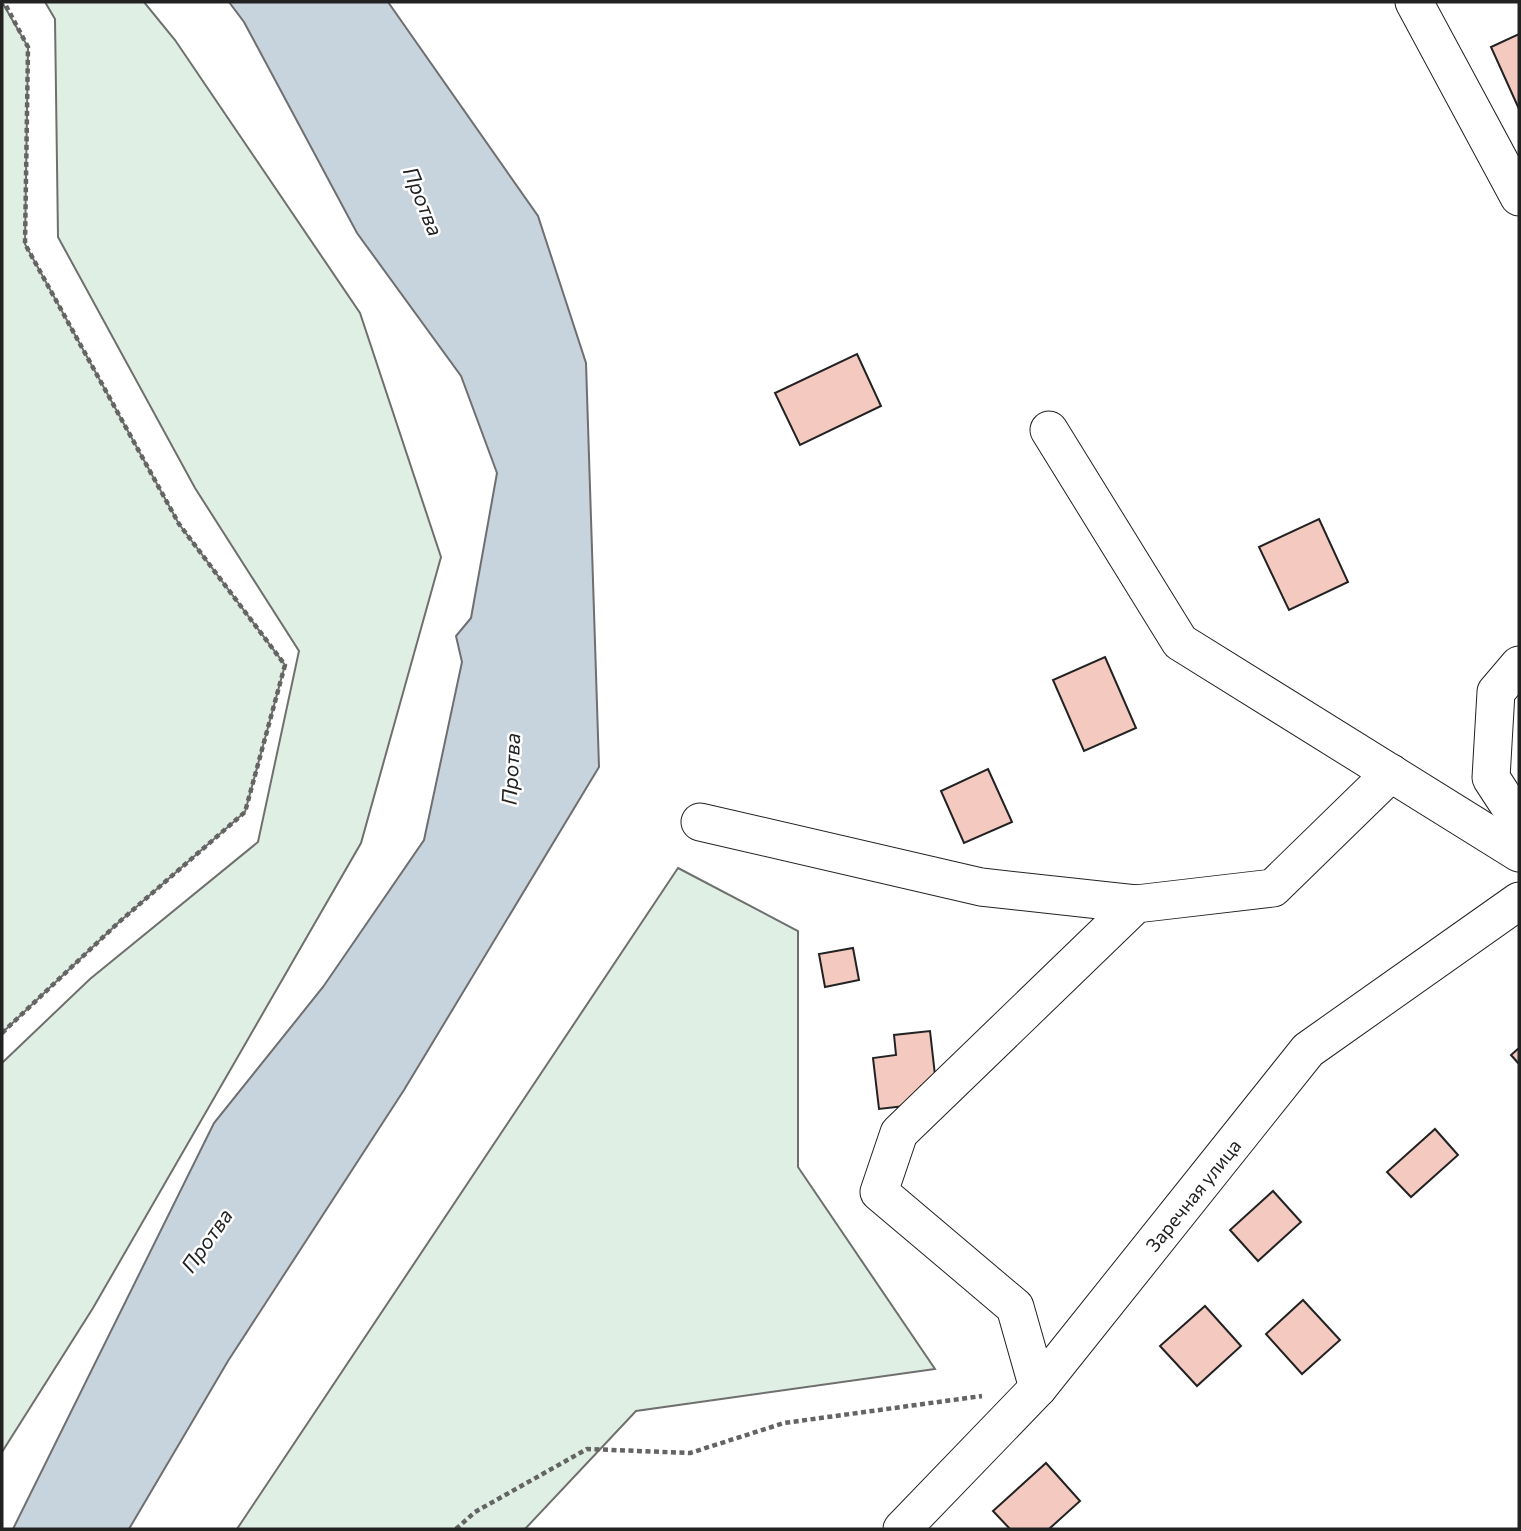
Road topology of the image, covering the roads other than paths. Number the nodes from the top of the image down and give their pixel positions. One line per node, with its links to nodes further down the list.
1 (1414, 2): 2 (street)
2 (1519, 197)
3 (1049, 430): 5 (street)
4 (1519, 666): 6 (street)
5 (1391, 773): 8 (street); 10 (street)
6 (1519, 821)
7 (700, 822): 10 (street)
8 (1519, 853)
9 (1519, 901): 11 (street, Заречная улица)
10 (1136, 904): 11 (street)
11 (1038, 1388): 12 (street, Заречная улица)
12 (902, 1529)

